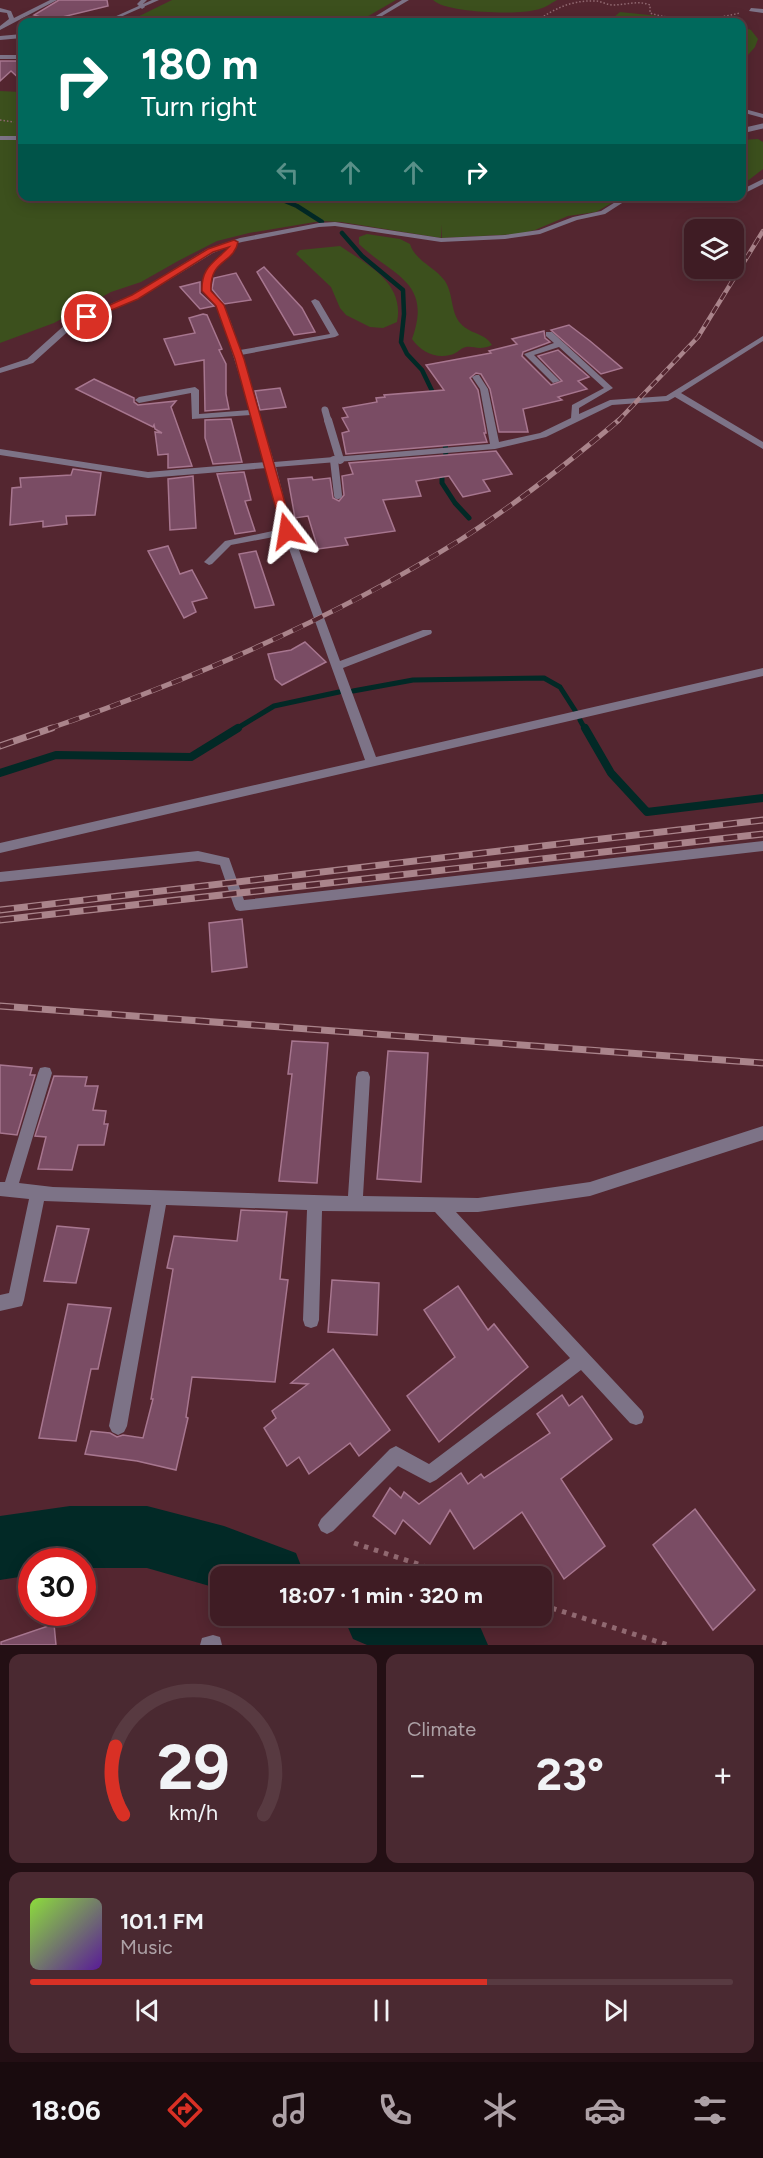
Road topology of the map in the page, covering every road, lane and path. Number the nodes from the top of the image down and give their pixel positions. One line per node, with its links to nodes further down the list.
1 (54, 0): 9 (street)
2 (144, 0): 6 (street)
3 (156, 0): 6 (street)
4 (406, 0): 11 (street)
5 (1, 7): 14 (street)
6 (141, 7): 10 (street)
7 (751, 10): 8 (street); 12 (path)
8 (763, 11)
9 (19, 18)
10 (115, 18)
11 (376, 18)
12 (541, 18)
13 (18, 19): 14 (street)
14 (2, 27)
15 (18, 36): 16 (street)
16 (0, 38)
17 (0, 57): 18 (street)
18 (18, 57)
19 (746, 111): 20 (street)
20 (763, 116)
21 (0, 120): 22 (path)
22 (18, 122)
23 (763, 126): 24 (lane)
24 (746, 130)
25 (0, 138): 26 (street)
26 (18, 138)
27 (763, 181): 28 (street)
28 (746, 190)
29 (622, 201): 30 (street)
30 (234, 242): 35 (street); 36 (street)
31 (315, 301): 35 (street)
32 (549, 334): 34 (street)
33 (763, 338): 39 (street)
34 (560, 344): 38 (street); 43 (street)
35 (237, 353): 42 (street)
36 (0, 371)
37 (476, 378): 45 (street)
38 (556, 381)
39 (676, 394): 43 (street); 44 (street)
40 (139, 400): 42 (street)
41 (325, 410): 47 (lane)
42 (254, 412): 48 (street)
43 (575, 419): 45 (street)
44 (762, 444)
45 (495, 446): 47 (street)
46 (0, 452): 48 (street)
47 (337, 460): 48 (street); 49 (lane)
48 (271, 465): 50 (street)
49 (338, 495)
50 (287, 531): 51 (street); 53 (street)
51 (209, 562)
52 (427, 632): 53 (street)
53 (337, 666): 55 (street)
54 (763, 672): 55 (street)
55 (372, 763): 57 (street)
56 (763, 846): 58 (street)
57 (0, 848)
58 (0, 877)
59 (45, 1073): 62 (street)
60 (363, 1077): 66 (street)
61 (763, 1133): 67 (street)
62 (5, 1189): 63 (street)
63 (38, 1193): 64 (street); 68 (street)
64 (160, 1197): 65 (street); 72 (street)
65 (315, 1203): 66 (street); 69 (street)
66 (355, 1204): 67 (street)
67 (439, 1205): 70 (street)
68 (0, 1303)
69 (311, 1320)
70 (583, 1359): 71 (street); 73 (street)
71 (636, 1417)
72 (118, 1426)
73 (327, 1525)
74 (354, 1543): 75 (path)
75 (424, 1566)
76 (552, 1608): 77 (path)
77 (668, 1645)

